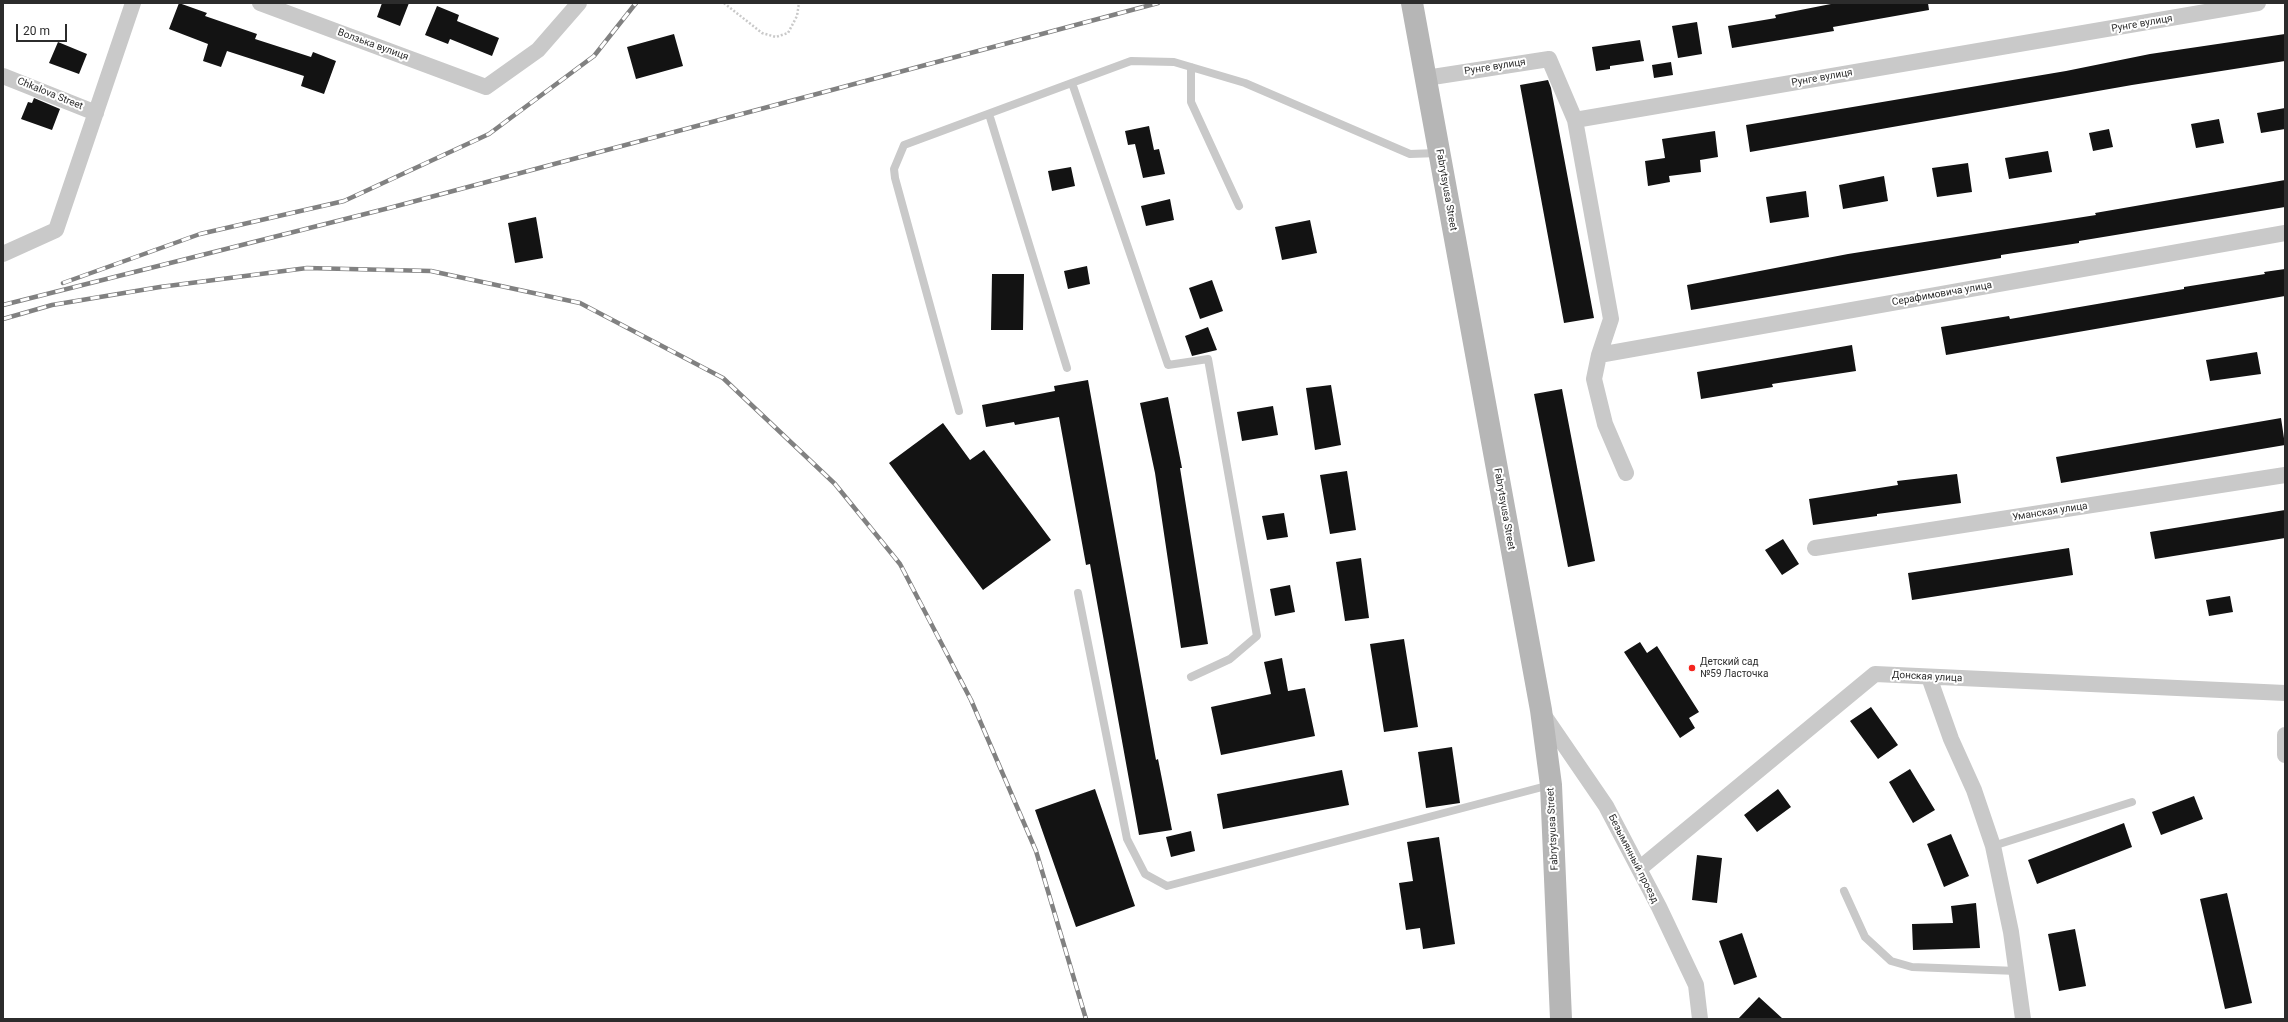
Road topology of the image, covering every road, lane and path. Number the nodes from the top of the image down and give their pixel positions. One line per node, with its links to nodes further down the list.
1 (133, 3): 12 (street)
2 (260, 3): 3 (street, Волзька вулиця)
3 (579, 3)
4 (724, 3): 5 (path)
5 (799, 3)
6 (1412, 3): 10 (main road, Fabrytsyusa Street)
7 (2258, 3): 14 (street, Рунге вулиця)
8 (1190, 67): 11 (lane); 15 (lane); 16 (lane)
9 (3, 76): 12 (street, Chkalova Street)
10 (1426, 78): 14 (street, Рунге вулиця); 15 (main road, Fabrytsyusa Street)
11 (1072, 83): 13 (lane); 26 (lane)
12 (96, 113): 18 (street)
13 (989, 114): 20 (lane); 21 (lane)
14 (1575, 120): 19 (street)
15 (1439, 153): 29 (main road, Fabrytsyusa Street)
16 (1239, 206)
17 (2285, 233): 19 (street, Серафимовича улица)
18 (3, 254)
19 (1599, 355): 22 (street)
20 (1067, 368)
21 (959, 411)
22 (1626, 473)
23 (2285, 475): 24 (street, Уманская улица)
24 (1815, 548)
25 (1078, 593): 32 (lane)
26 (1191, 677)
27 (1929, 677): 28 (street, Донская улица); 34 (street); 35 (street, Донская улица)
28 (2285, 693)
29 (1541, 710): 32 (main road, Fabrytsyusa Street); 35 (street, Безымянный проезд)
30 (2285, 735): 31 (street)
31 (2285, 755)
32 (1552, 785): 38 (main road, Fabrytsyusa Street)
33 (2132, 802): 34 (lane)
34 (1993, 846): 37 (street)
35 (1639, 870): 39 (street, Безымянный проезд)
36 (1844, 891): 37 (lane)
37 (2016, 971): 40 (street)
38 (1562, 1019)
39 (1700, 1019)
40 (2023, 1019)

